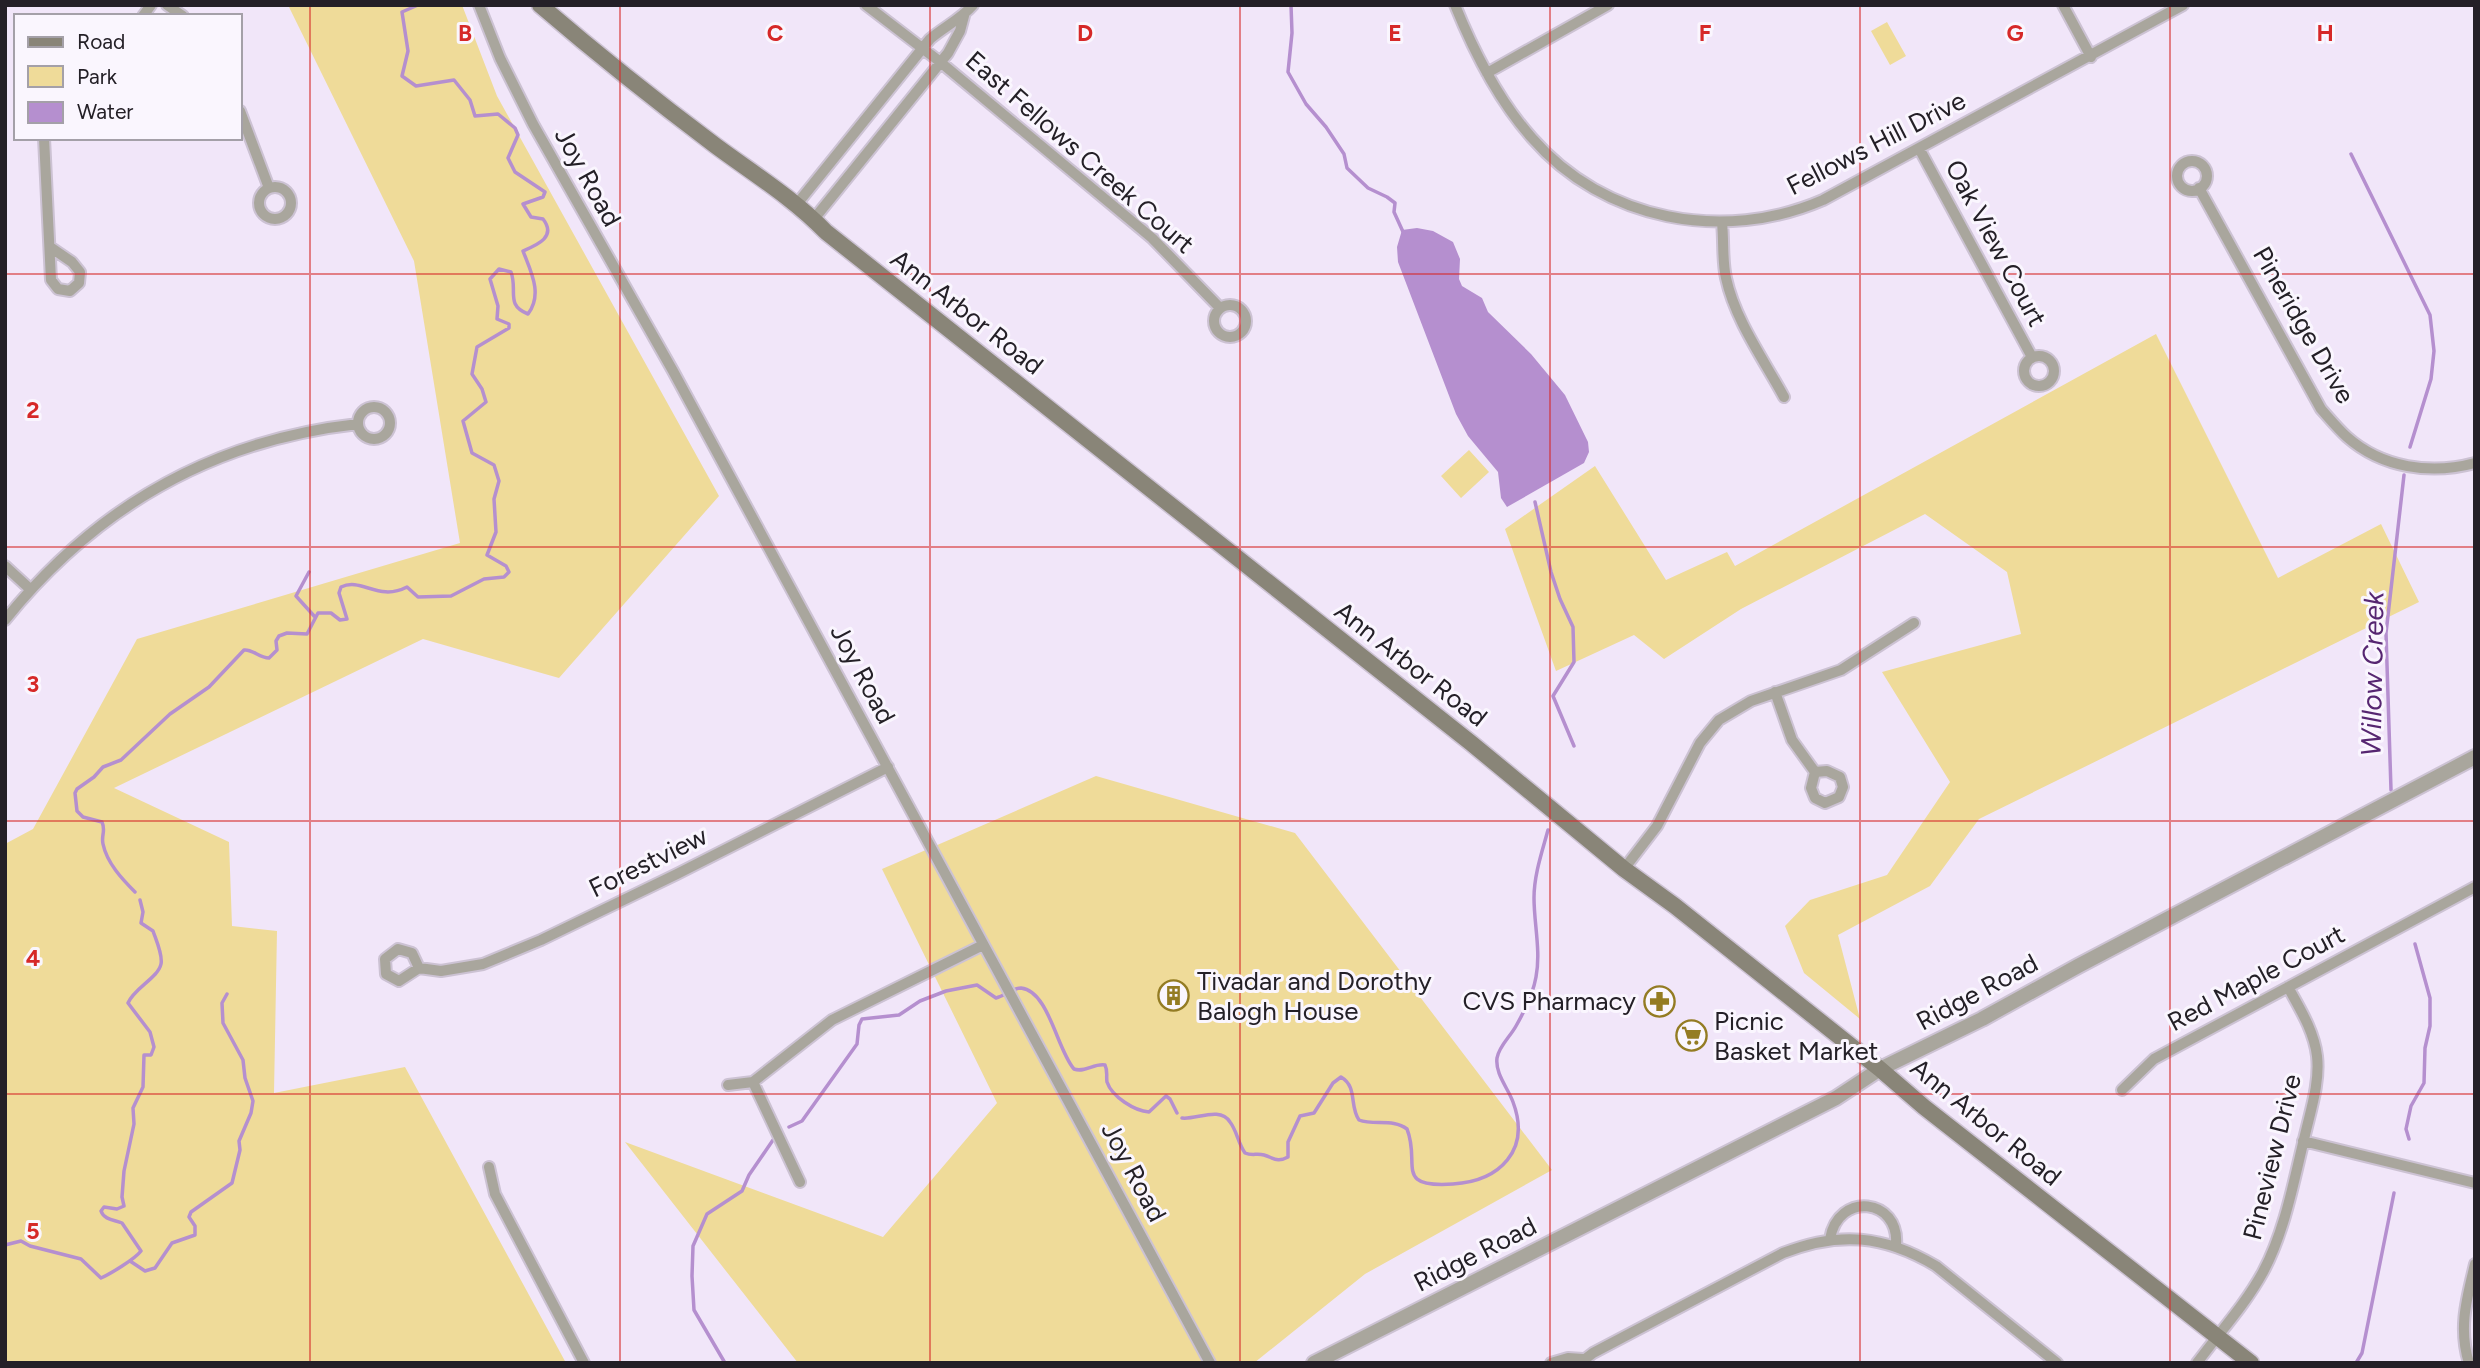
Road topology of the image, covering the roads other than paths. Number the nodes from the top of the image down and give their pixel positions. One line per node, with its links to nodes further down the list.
1 (479, 5): 34 (street, Joy Road)
2 (540, 5): 19 (main road, Ann Arbor Road)
3 (866, 5): 10 (street, East Fellows Creek Court)
4 (973, 5): 9 (street)
5 (1455, 5): 13 (street, Fellows Hill Drive)
6 (1608, 5): 13 (street)
7 (2063, 5): 11 (street)
8 (2183, 5): 11 (street, Fellows Hill Drive)
9 (964, 16): 10 (street); 12 (street)
10 (922, 48): 12 (street, East Fellows Creek Court); 19 (street)
11 (2091, 57): 16 (street, Fellows Hill Drive)
12 (939, 61): 20 (street); 23 (street, East Fellows Creek Court)
13 (1487, 73): 21 (street, Fellows Hill Drive)
14 (242, 116): 17 (street)
15 (44, 140): 22 (street)
16 (1920, 150): 21 (street, Fellows Hill Drive); 24 (street, Oak View Court)
17 (269, 188)
18 (2199, 188): 27 (street, Pineridge Drive)
19 (797, 204): 20 (main road, Ann Arbor Road)
20 (814, 219): 36 (main road, Ann Arbor Road)
21 (1722, 223): 25 (street)
22 (50, 247)
23 (1220, 308)
24 (2032, 357)
25 (1784, 397)
26 (358, 424): 29 (street)
27 (2475, 463)
28 (5, 566): 29 (street)
29 (30, 589): 30 (street)
30 (5, 620)
31 (1914, 622): 32 (street)
32 (1775, 692): 35 (street); 36 (street)
33 (2475, 757): 41 (street, Ridge Road)
34 (888, 767): 38 (street, Joy Road); 39 (street, Forestview)
35 (1815, 772)
36 (1624, 869): 41 (main road, Ann Arbor Road)
37 (2475, 887): 40 (street, Red Maple Court)
38 (983, 945): 42 (street); 55 (street, Joy Road)
39 (419, 968)
40 (2288, 987): 44 (street, Red Maple Court); 45 (street, Pineview Drive)
41 (1880, 1069): 52 (main road, Ann Arbor Road); 56 (street, Ridge Road)
42 (753, 1082): 43 (street); 47 (street)
43 (728, 1085)
44 (2122, 1090)
45 (2303, 1141): 48 (street); 52 (street, Pineview Drive)
46 (489, 1167): 54 (street)
47 (800, 1182)
48 (2475, 1183)
49 (1830, 1239): 50 (street); 50 (street); 53 (street)
50 (1896, 1245): 58 (street)
51 (2475, 1264): 61 (street)
52 (2217, 1336): 59 (street, Pineview Drive); 60 (main road, Ann Arbor Road)
53 (1582, 1361): 57 (street)
54 (584, 1363)
55 (1210, 1363)
56 (1314, 1363)
57 (1551, 1363)
58 (2057, 1363)
59 (2197, 1363)
60 (2250, 1363)
61 (2469, 1363)

